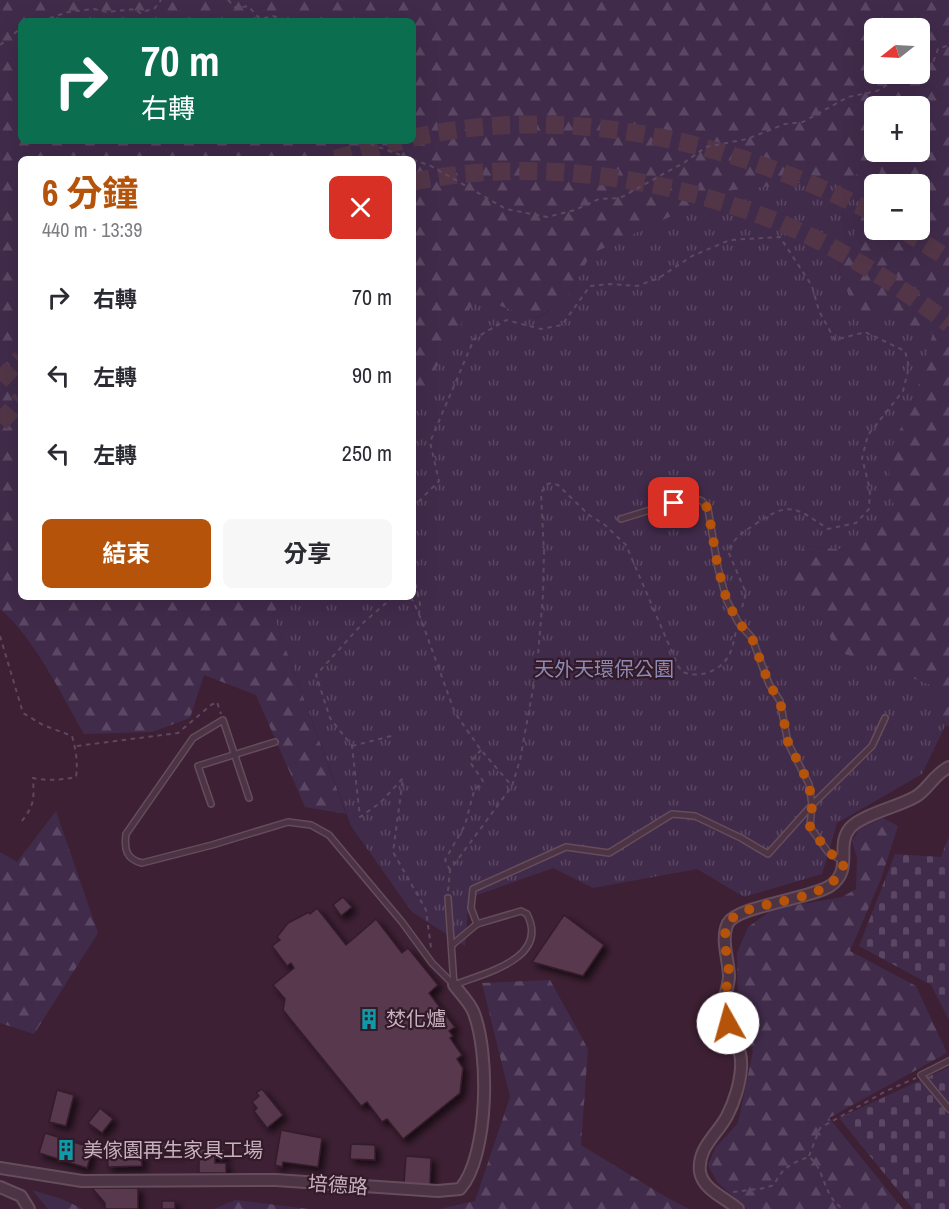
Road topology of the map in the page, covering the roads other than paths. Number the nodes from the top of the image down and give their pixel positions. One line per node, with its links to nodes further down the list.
1 (621, 519): 8 (lane)
2 (885, 718): 8 (lane)
3 (274, 742): 4 (lane)
4 (235, 754): 6 (lane); 7 (lane); 13 (lane)
5 (949, 767): 9 (street)
6 (249, 798)
7 (212, 804)
8 (812, 806): 9 (lane); 11 (lane)
9 (844, 862): 19 (street)
10 (448, 898): 12 (lane)
11 (477, 924): 12 (lane); 13 (lane)
12 (452, 945): 13 (lane)
13 (454, 985): 16 (street, 培德路)
14 (949, 1061): 15 (lane)
15 (949, 1109)
16 (0, 1168)
17 (0, 1187): 18 (street)
18 (30, 1209)
19 (738, 1209)

